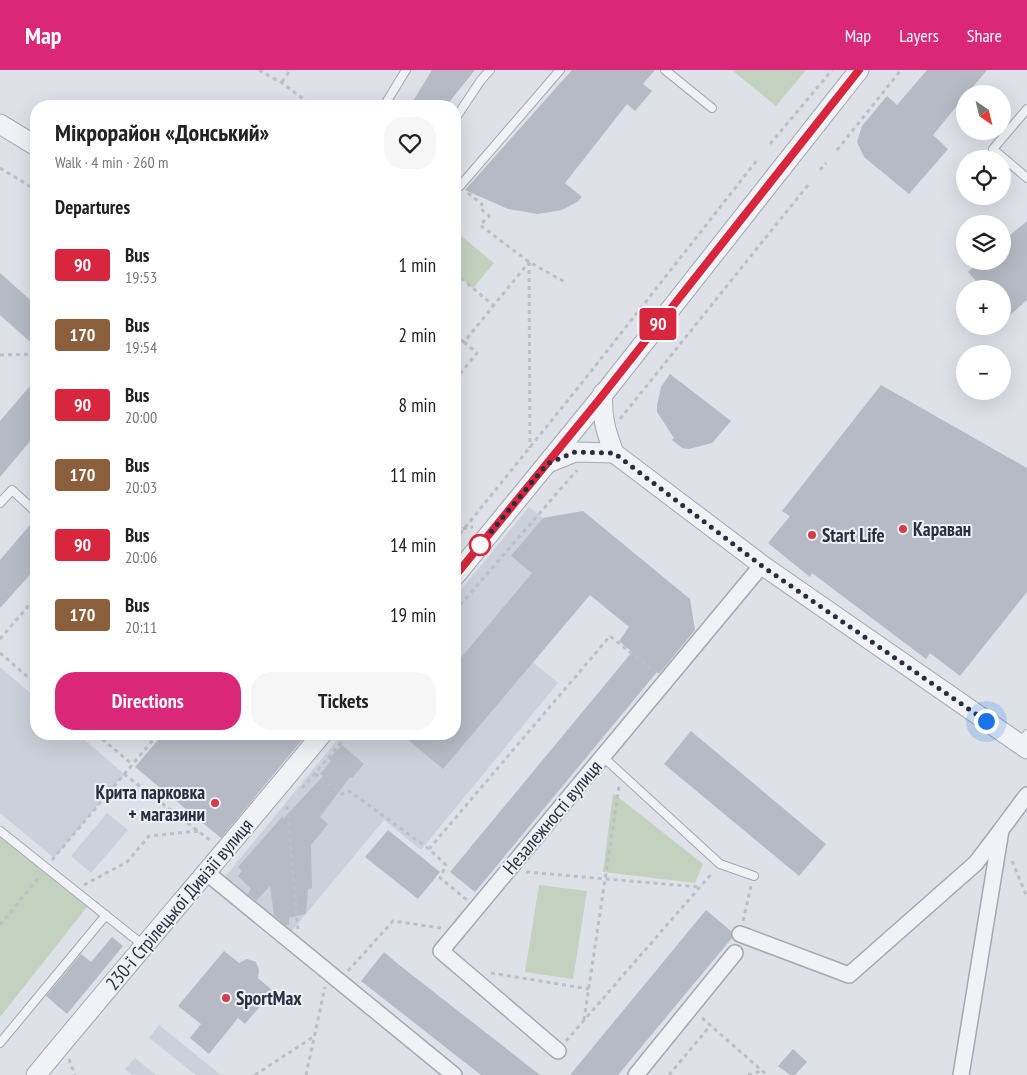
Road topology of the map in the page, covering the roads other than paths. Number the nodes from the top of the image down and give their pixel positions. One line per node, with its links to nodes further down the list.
1 (406, 70): 6 (lane)
2 (490, 70): 9 (lane)
3 (560, 70): 13 (lane)
4 (665, 70): 7 (lane)
5 (859, 70): 14 (street)
6 (388, 100)
7 (712, 108)
8 (1027, 109): 12 (lane)
9 (461, 110)
10 (0, 124): 11 (street)
11 (30, 142)
12 (1027, 178)
13 (461, 185)
14 (603, 393): 15 (street); 16 (street)
15 (614, 453): 16 (street); 19 (street)
16 (547, 464): 20 (street)
17 (0, 503): 18 (lane)
18 (30, 506)
19 (762, 566): 22 (street); 23 (street, Незалежності вулиця)
20 (461, 569)
21 (317, 740): 27 (street, 230-ї Стрілецької Дивізії вулиця)
22 (1024, 742)
23 (602, 756): 28 (lane); 34 (street, Незалежності вулиця)
24 (1027, 795): 25 (street)
25 (1001, 830): 30 (street); 38 (street)
26 (0, 831): 29 (lane)
27 (207, 873): 31 (street, 230-ї Стрілецької Дивізії вулиця); 36 (street)
28 (754, 876)
29 (106, 915): 31 (lane); 33 (lane)
30 (740, 934)
31 (143, 945): 35 (street, 230-ї Стрілецької Дивізії вулиця)
32 (735, 953): 37 (street)
33 (0, 1043)
34 (558, 1051)
35 (36, 1075)
36 (454, 1075)
37 (636, 1075)
38 (961, 1075)

